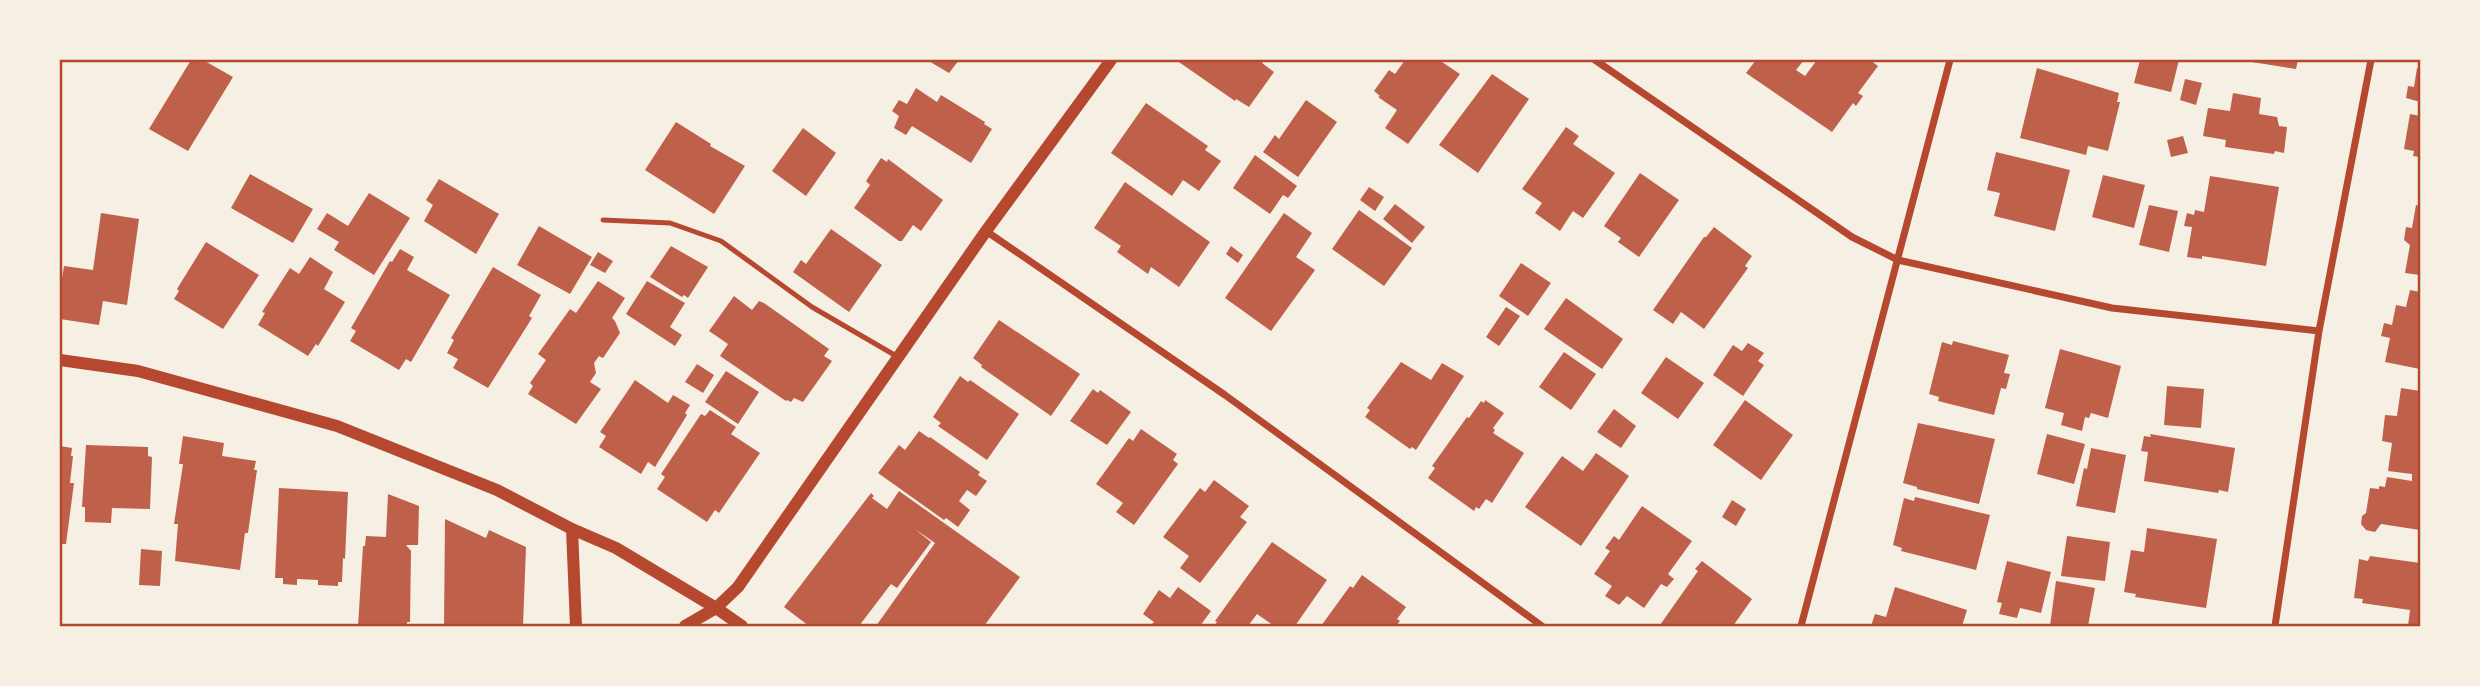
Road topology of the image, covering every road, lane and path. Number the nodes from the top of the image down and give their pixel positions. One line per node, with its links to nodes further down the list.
1 (1111, 60): 6 (street)
2 (1595, 60): 7 (street)
3 (1950, 60): 7 (street)
4 (2371, 60): 8 (street)
5 (603, 220): 9 (lane)
6 (986, 231): 9 (street); 16 (street)
7 (1898, 260): 8 (street); 17 (street)
8 (2319, 331): 18 (street)
9 (898, 357): 12 (street)
10 (60, 360): 11 (street)
11 (572, 529): 12 (street); 13 (street)
12 (716, 608): 14 (street); 15 (street)
13 (576, 626)
14 (685, 626)
15 (741, 626)
16 (1542, 626)
17 (1801, 626)
18 (2275, 626)

